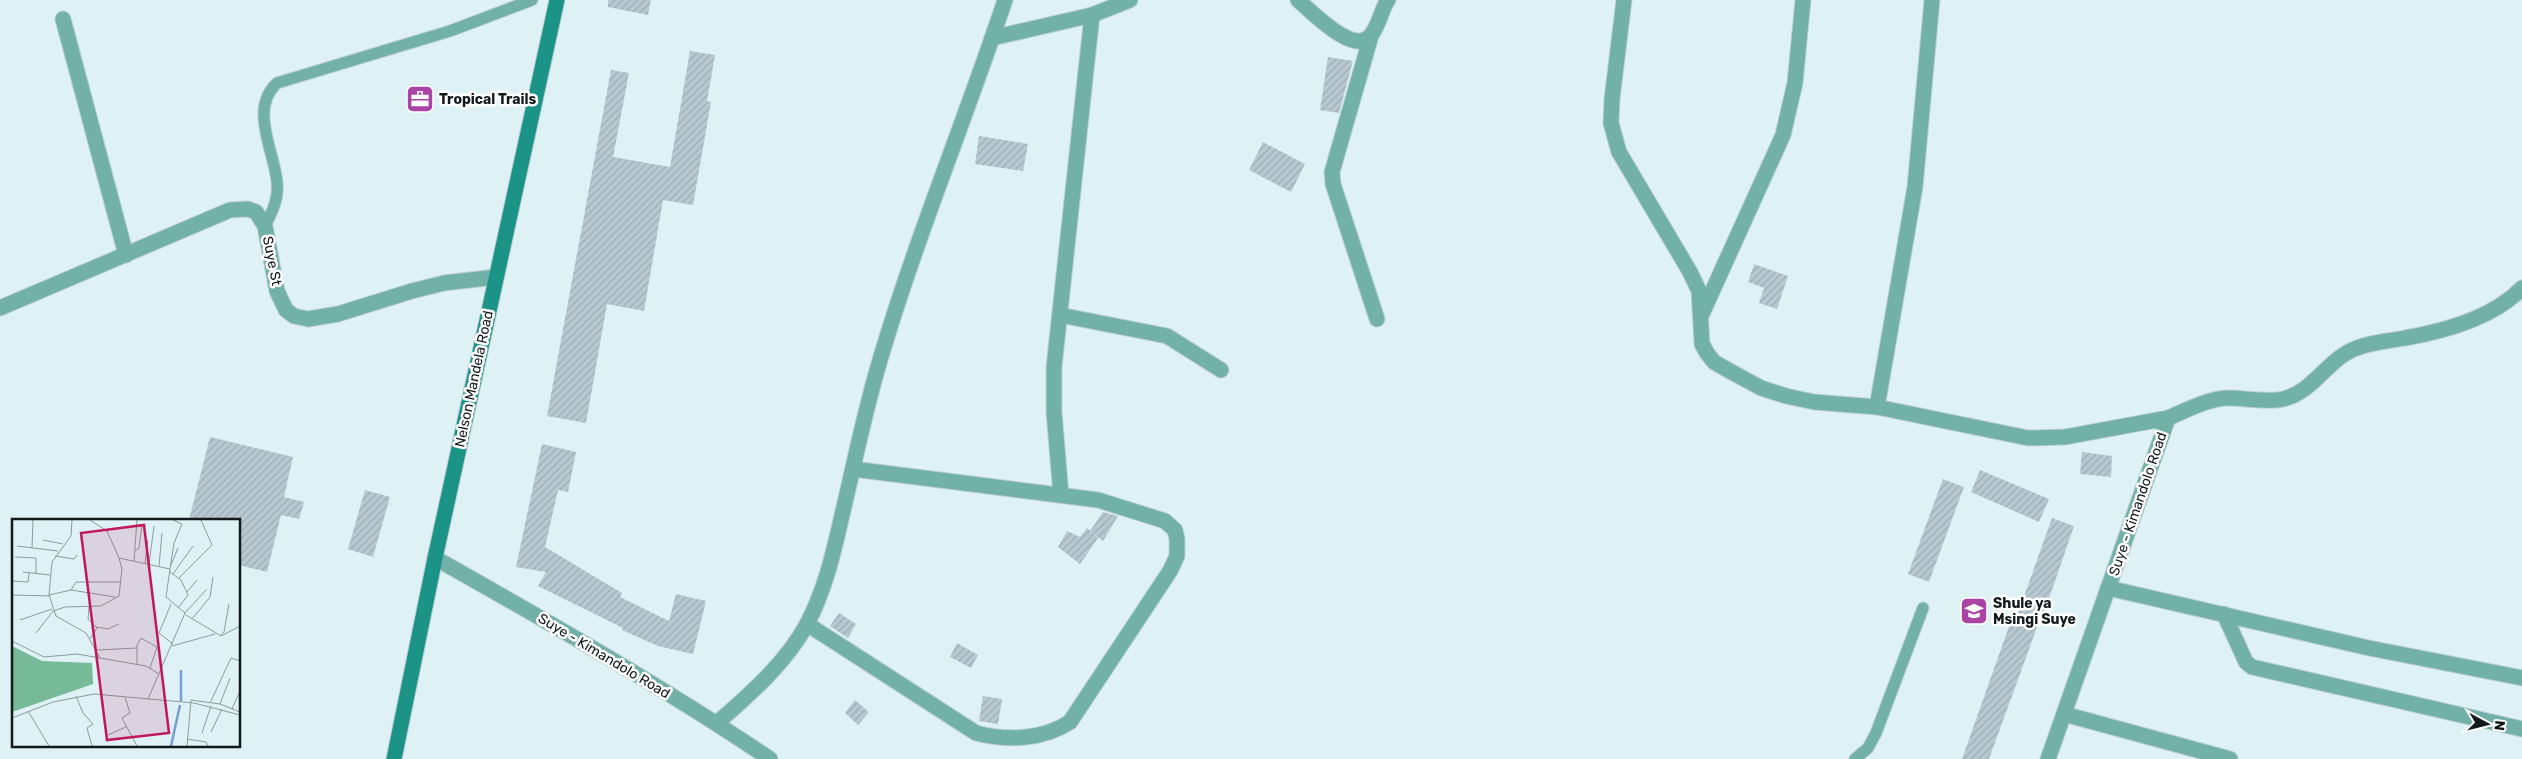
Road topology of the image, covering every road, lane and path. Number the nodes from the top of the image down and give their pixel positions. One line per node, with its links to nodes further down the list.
1 (532, 0): 14 (lane)
2 (556, 0): 16 (main road, Nelson Mandela Road)
3 (1005, 0): 13 (street)
4 (1130, 0): 10 (street)
5 (1298, 0): 12 (street)
6 (1388, 0): 12 (street)
7 (1624, 0): 20 (street)
8 (1803, 0): 20 (street)
9 (1932, 0): 23 (street)
10 (1092, 15): 13 (street); 19 (street)
11 (63, 19): 15 (street)
12 (1371, 36): 21 (street)
13 (992, 38): 25 (street)
14 (265, 226): 15 (street, Suye St); 16 (street, Suye St)
15 (126, 254): 18 (street, Suye St)
16 (496, 277): 27 (main road, Nelson Mandela Road)
17 (2522, 288): 24 (street, Suye - Kimandolo Road)
18 (0, 308)
19 (1060, 315): 22 (street); 26 (street)
20 (1702, 316): 23 (street)
21 (1377, 319)
22 (1221, 370)
23 (1877, 407): 24 (street)
24 (2168, 418): 28 (street, Suye - Kimandolo Road)
25 (853, 469): 26 (street); 31 (street)
26 (1061, 495): 31 (street)
27 (435, 558): 34 (street, Suye - Kimandolo Road); 36 (main road, Nelson Mandela Road)
28 (2108, 588): 30 (street); 33 (street, Suye - Kimandolo Road)
29 (1923, 608): 38 (lane)
30 (2224, 614): 32 (street); 35 (street)
31 (807, 624): 34 (street)
32 (2522, 678)
33 (2064, 714): 39 (street, Suye - Kimandolo Road); 40 (street)
34 (717, 723): 37 (street, Suye - Kimandolo Road)
35 (2522, 729)
36 (394, 759)
37 (770, 759)
38 (1856, 759)
39 (2048, 759)
40 (2230, 759)

